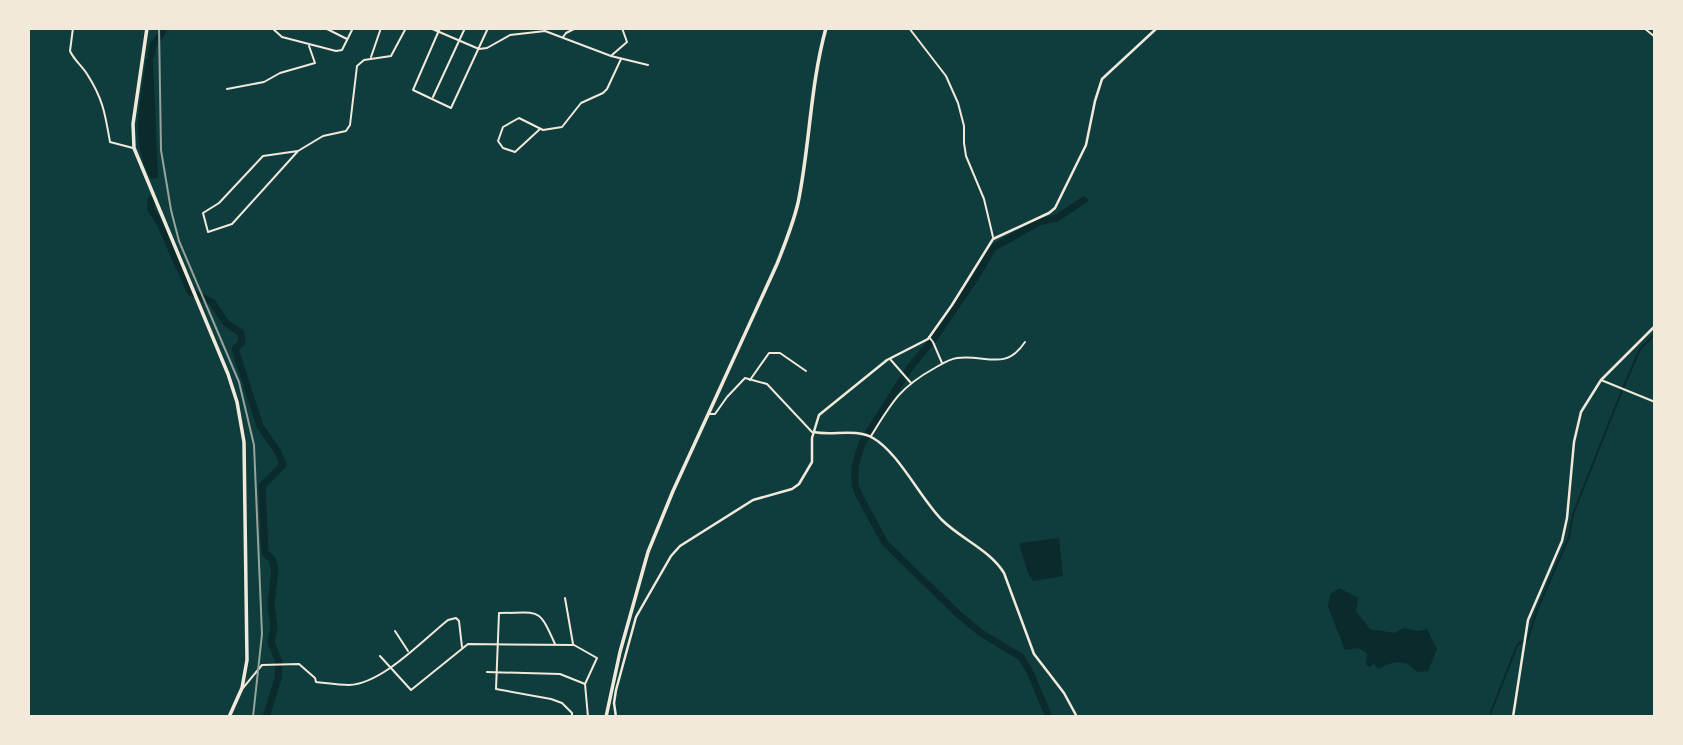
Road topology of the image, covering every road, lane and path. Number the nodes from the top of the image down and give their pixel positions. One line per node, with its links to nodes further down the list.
1 (73, 28): 33 (street)
2 (147, 28): 33 (highway)
3 (272, 28): 24 (street)
4 (325, 28): 22 (street)
5 (353, 28): 22 (street)
6 (381, 28): 27 (street)
7 (406, 28): 27 (street)
8 (430, 28): 18 (street)
9 (465, 28): 23 (street)
10 (488, 28): 25 (street)
11 (562, 28): 19 (street)
12 (576, 28): 19 (street)
13 (622, 28): 26 (street)
14 (826, 28): 46 (highway)
15 (909, 28): 35 (street)
16 (1157, 28): 35 (main road)
17 (1644, 28): 21 (street)
18 (439, 30): 23 (street); 31 (street)
19 (566, 33): 20 (street)
20 (563, 37): 25 (street); 26 (street)
21 (1655, 37)
22 (348, 39): 24 (street)
23 (459, 40): 25 (street); 31 (street)
24 (309, 46): 30 (street)
25 (480, 48): 31 (street)
26 (611, 56): 28 (street)
27 (370, 58): 34 (street)
28 (621, 58): 29 (street); 32 (street)
29 (648, 65)
30 (227, 89)
31 (432, 99)
32 (540, 129): 32 (street)
33 (134, 148): 61 (highway)
34 (298, 151): 34 (street)
35 (993, 239): 37 (main road)
36 (1655, 326): 43 (main road)
37 (929, 338): 39 (main road); 40 (street)
38 (1025, 342): 40 (street)
39 (890, 358): 44 (street); 47 (main road)
40 (942, 364): 44 (street)
41 (806, 371): 42 (street)
42 (750, 380): 46 (street); 47 (street)
43 (1601, 380): 45 (street); 68 (main road)
44 (911, 383): 48 (street)
45 (1655, 402)
46 (708, 414): 65 (highway)
47 (813, 432): 48 (main road); 66 (main road)
48 (870, 436): 67 (main road)
49 (565, 598): 53 (street)
50 (396, 631): 55 (street)
51 (556, 644): 52 (street); 52 (street); 53 (street)
52 (498, 645): 54 (street); 59 (street)
53 (573, 645): 60 (street)
54 (462, 648): 55 (street); 57 (street)
55 (409, 652): 57 (street)
56 (380, 656): 57 (street)
57 (389, 668): 61 (street)
58 (487, 672): 59 (street)
59 (498, 673): 60 (street); 63 (street)
60 (585, 684): 64 (street)
61 (242, 688): 62 (highway)
62 (229, 717)
63 (572, 717)
64 (588, 717)
65 (606, 717)
66 (616, 717)
67 (1077, 717)
68 (1513, 717)

